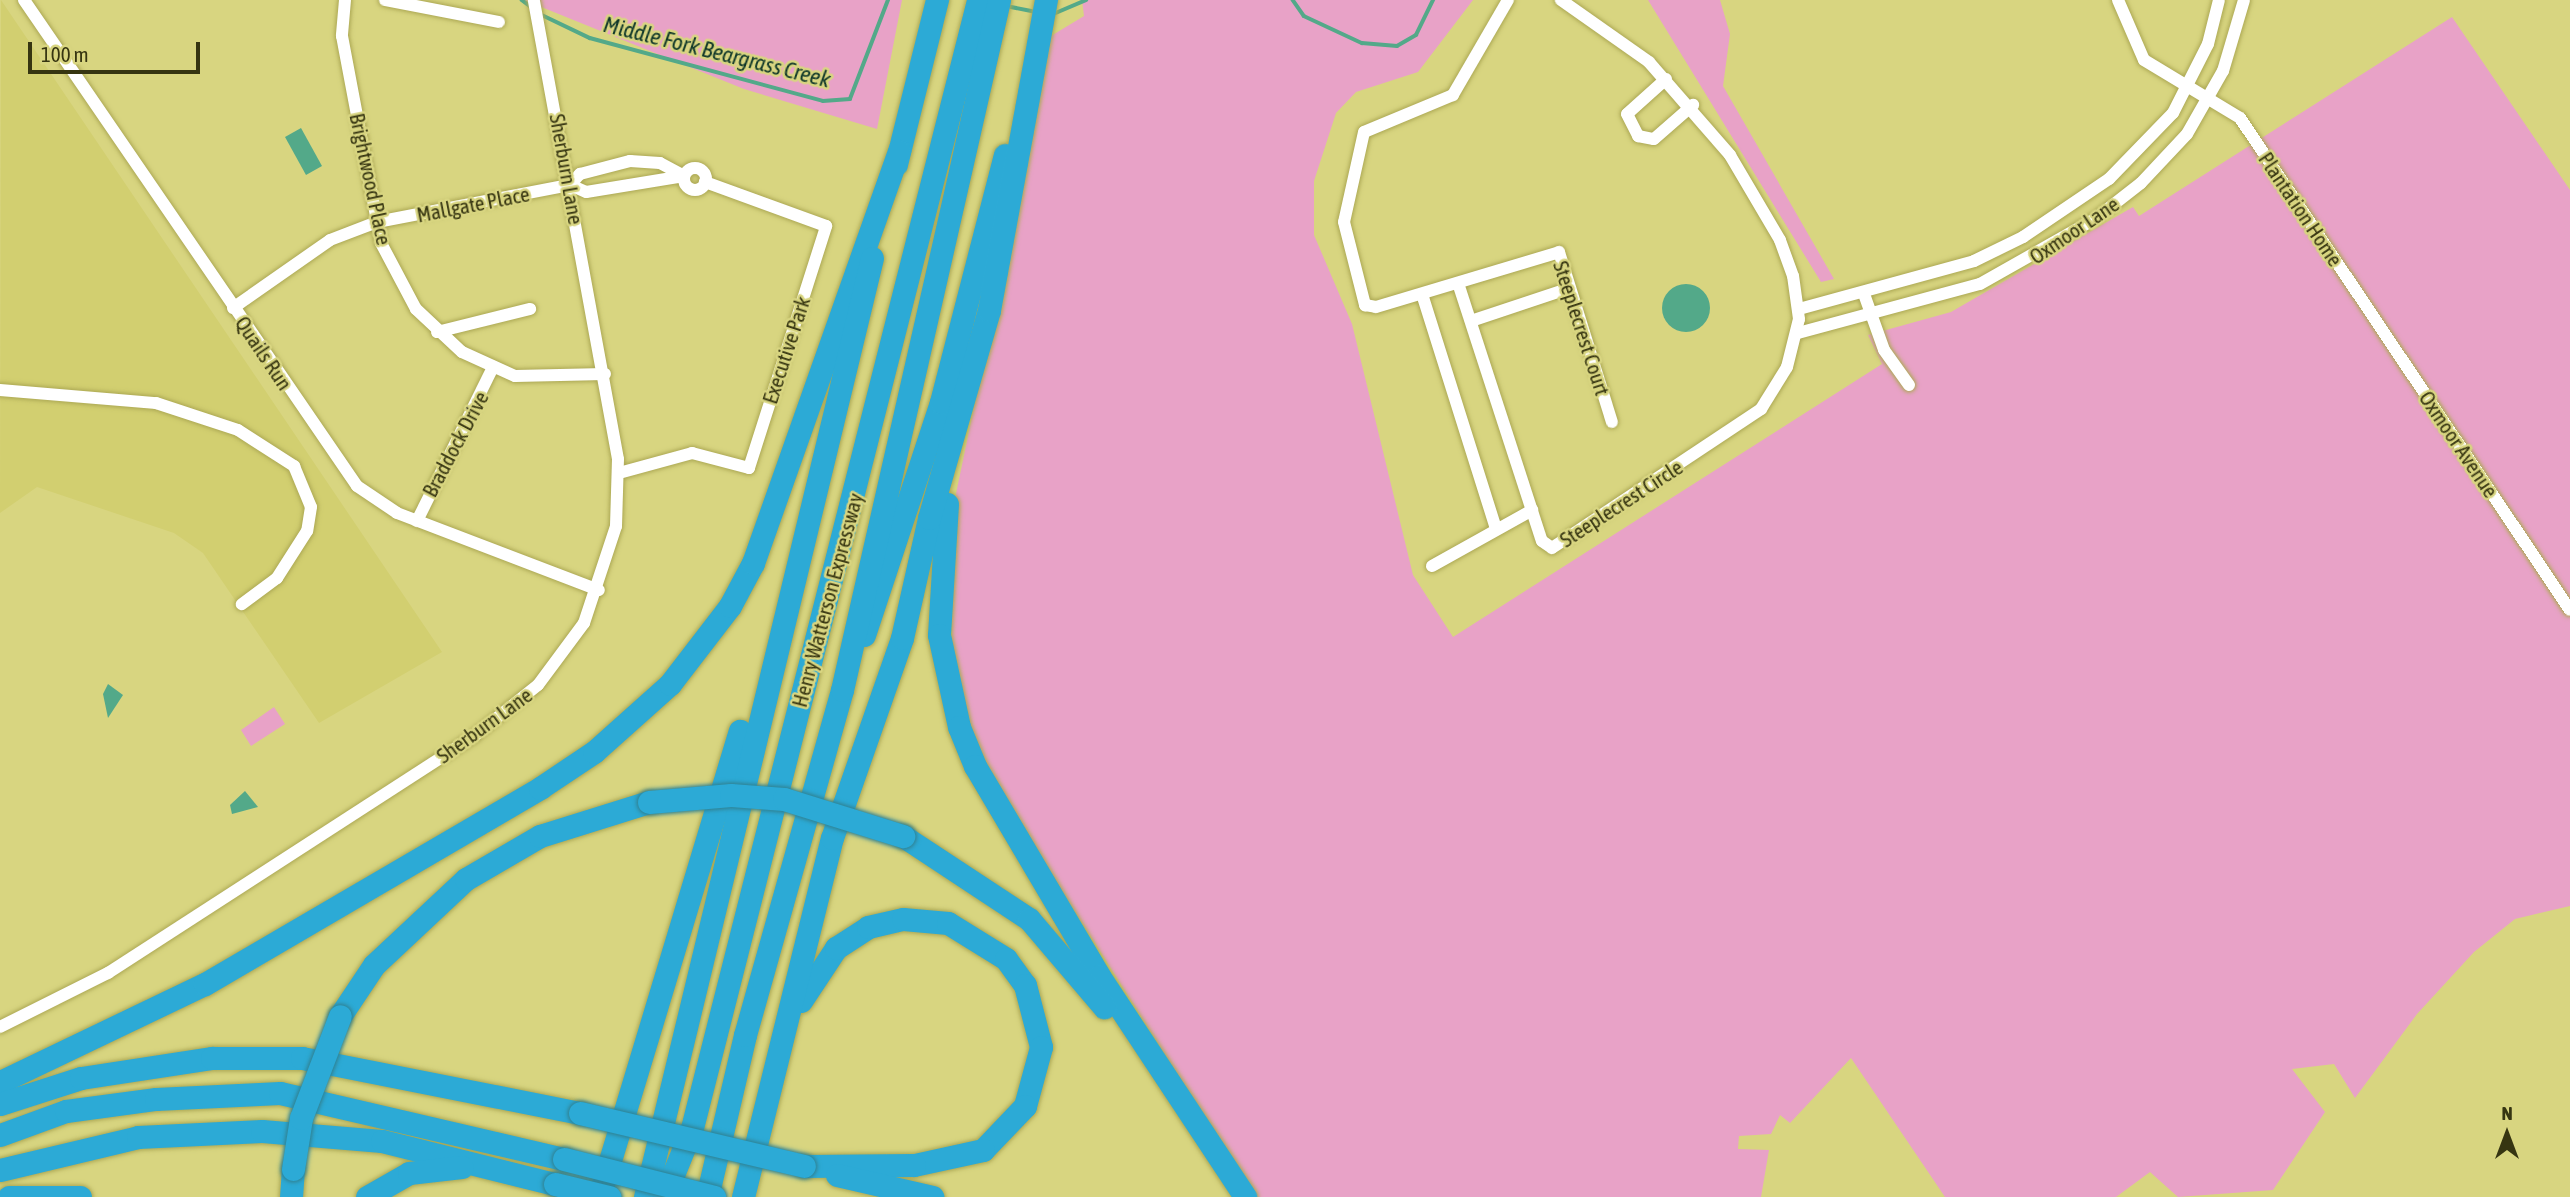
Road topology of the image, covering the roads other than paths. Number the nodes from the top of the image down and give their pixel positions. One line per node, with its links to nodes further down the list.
1 (24, 0): 29 (street, Quails Run)
2 (345, 0): 23 (street, Brightwood Place)
3 (385, 0): 14 (street)
4 (534, 0): 22 (street, Sherburn Lane)
5 (999, 0): 13 (highway, Henry Watterson Expressway)
6 (1045, 0): 15 (highway)
7 (1508, 0): 27 (street)
8 (1561, 0): 16 (street, Steeplecrest Circle)
9 (2118, 0): 17 (street, Plantation Home)
10 (2218, 0): 17 (street, Oxmoor Lane)
11 (2244, 0): 18 (street, Oxmoor Lane)
12 (936, 5): 20 (highway)
13 (981, 16): 51 (highway, Henry Watterson Expressway); 68 (highway, Henry Watterson Expressway)
14 (499, 22)
15 (1039, 36): 40 (highway); 51 (highway)
16 (1666, 79): 19 (street, Steeplecrest Circle); 19 (street)
17 (2188, 87): 18 (street, Plantation Home); 28 (street, Oxmoor Lane)
18 (2210, 97): 24 (street, Plantation Home); 32 (street, Oxmoor Lane)
19 (1693, 106): 31 (street, Steeplecrest Circle)
20 (899, 151): 48 (highway); 55 (highway)
21 (684, 176): 22 (street, Executive Park); 22 (street, Executive Park); 42 (street, Executive Park)
22 (570, 185): 23 (street, Mallgate Place); 37 (street, Sherburn Lane)
23 (377, 222): 29 (street, Mallgate Place); 34 (street, Brightwood Place)
24 (2348, 279): 50 (street, Oxmoor Avenue)
25 (1458, 283): 26 (street, Steeplecrest Court); 27 (street); 33 (street, Steeplecrest Circle)
26 (1570, 288): 33 (street); 41 (street, Steeplecrest Court)
27 (1422, 294): 45 (street)
28 (1864, 294): 31 (street, Oxmoor Lane); 32 (street)
29 (233, 308): 44 (street, Quails Run)
30 (530, 309): 34 (street)
31 (1799, 309): 35 (street, Steeplecrest Circle)
32 (1871, 316): 35 (street, Oxmoor Lane); 38 (street)
33 (1471, 321): 43 (street, Steeplecrest Circle)
34 (438, 332): 36 (street, Brightwood Place)
35 (1798, 333): 43 (street, Steeplecrest Circle)
36 (493, 367): 37 (street, Brightwood Place); 44 (street, Braddock Drive)
37 (605, 374): 42 (street, Sherburn Lane)
38 (1909, 385)
39 (0, 390): 49 (street)
40 (956, 418): 53 (highway); 54 (highway)
41 (1612, 422)
42 (619, 473): 47 (street, Sherburn Lane)
43 (1532, 510): 45 (street)
44 (417, 521): 47 (street, Quails Run)
45 (1496, 528): 46 (street)
46 (1432, 566)
47 (599, 590): 52 (street, Sherburn Lane)
48 (788, 590): 65 (highway); 67 (highway)
49 (242, 604)
50 (2570, 610)
51 (842, 690): 69 (highway, Henry Watterson Expressway)
52 (0, 1027)
53 (787, 1028): 59 (highway); 71 (highway)
54 (1167, 1081): 63 (highway, bridge); 73 (highway)
55 (0, 1082)
56 (0, 1104): 59 (highway, bridge)
57 (0, 1135): 70 (highway, bridge)
58 (489, 1166): 60 (highway); 64 (highway); 66 (highway, bridge)
59 (804, 1167): 72 (highway)
60 (0, 1170)
61 (9, 1197): 62 (highway)
62 (80, 1197)
63 (291, 1197)
64 (367, 1197)
65 (599, 1197)
66 (608, 1197)
67 (645, 1197)
68 (664, 1197)
69 (707, 1197)
70 (714, 1197)
71 (743, 1197)
72 (932, 1197)
73 (1245, 1197)

